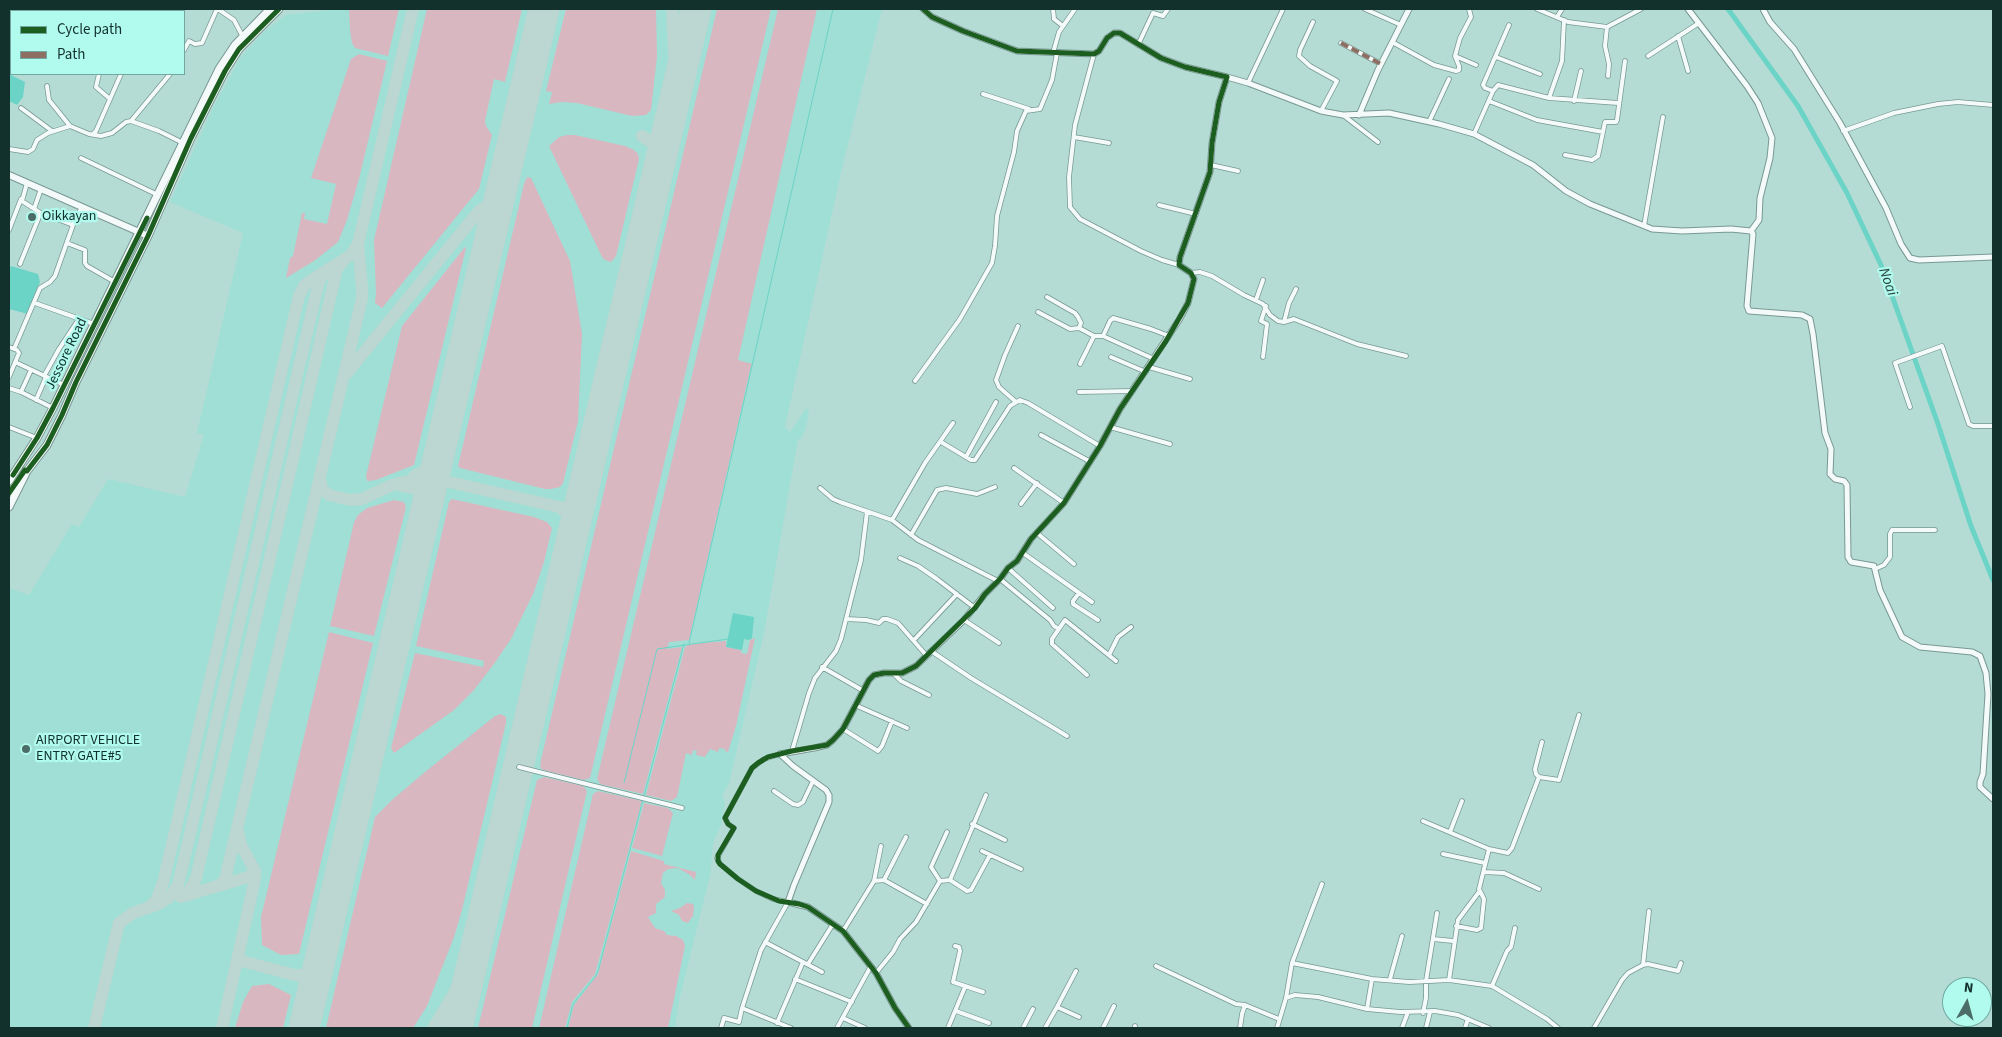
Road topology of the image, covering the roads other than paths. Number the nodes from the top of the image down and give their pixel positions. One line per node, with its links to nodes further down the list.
1 (218, 9): 25 (street); 30 (street)
2 (270, 9): 25 (highway, Jessore Road)
3 (279, 9): 96 (highway)
4 (923, 9): 31 (street)
5 (1053, 9): 23 (street)
6 (1075, 9): 23 (street)
7 (1168, 9): 29 (street)
8 (1283, 9): 48 (street)
9 (1365, 9): 21 (street)
10 (1408, 9): 21 (street)
11 (1469, 9): 33 (street)
12 (1538, 9): 17 (street)
13 (1562, 9): 17 (street)
14 (1641, 9): 24 (street)
15 (1688, 9): 20 (street)
16 (1763, 9): 67 (street)
17 (1557, 18): 18 (street)
18 (1564, 20): 24 (street); 52 (street)
19 (1313, 22): 60 (street)
20 (1699, 23): 26 (street); 94 (street)
21 (1401, 25): 27 (street)
22 (1509, 25): 35 (street)
23 (1063, 26): 31 (street)
24 (1607, 26): 45 (street)
25 (243, 36): 74 (highway, Jessore Road)
26 (1678, 36): 34 (street); 40 (street)
27 (1392, 42): 33 (street); 37 (street)
28 (1341, 43): 37 (street)
29 (1138, 45): 32 (street); 46 (street)
30 (185, 48)
31 (1055, 53): 32 (street); 59 (street)
32 (1094, 54): 72 (street)
33 (1455, 56): 38 (street)
34 (1648, 56)
35 (1496, 57): 41 (street); 50 (street)
36 (1625, 61): 56 (street)
37 (1381, 64): 61 (street)
38 (1476, 65)
39 (1581, 71): 55 (street)
40 (1688, 71)
41 (1540, 74)
42 (99, 75): 53 (street)
43 (121, 75): 53 (street)
44 (169, 75): 64 (street)
45 (1608, 76)
46 (1227, 77): 48 (street); 79 (street)
47 (1450, 79): 65 (street)
48 (1248, 83): 60 (street)
49 (47, 86): 66 (street)
50 (1493, 91): 52 (street); 54 (street)
51 (983, 94): 59 (street)
52 (1549, 98): 55 (street)
53 (110, 99): 70 (street)
54 (1488, 101): 69 (street); 71 (street)
55 (1574, 101): 56 (street)
56 (1618, 104): 69 (street)
57 (1993, 105): 67 (street)
58 (21, 108): 68 (street)
59 (1029, 109): 133 (street)
60 (1321, 111): 62 (street)
61 (1359, 115): 62 (street); 65 (street)
62 (1342, 116): 73 (street)
63 (1663, 117): 92 (street)
64 (131, 121): 70 (street); 74 (street)
65 (1429, 122): 71 (street)
66 (70, 126): 68 (street); 70 (street)
67 (1844, 131): 98 (street)
68 (52, 132): 76 (street)
69 (1603, 132): 77 (street)
70 (93, 134)
71 (1474, 134): 92 (street)
72 (1074, 137): 75 (street); 100 (street)
73 (1378, 142)
74 (183, 143): 84 (highway, Jessore Road)
75 (1109, 143)
76 (9, 149)
77 (1565, 155)
78 (81, 158): 84 (street)
79 (1211, 165): 80 (street); 90 (street)
80 (1238, 171)
81 (9, 175): 82 (main road)
82 (27, 183): 83 (main road); 85 (street)
83 (41, 189): 87 (main road); 88 (street)
84 (158, 195): 95 (highway, Jessore Road)
85 (22, 199): 88 (street); 93 (street)
86 (1159, 205): 90 (street)
87 (82, 207): 91 (street); 95 (main road)
88 (34, 208): 89 (street)
89 (39, 212): 91 (street); 99 (street)
90 (1196, 214): 100 (street)
91 (73, 226): 97 (street)
92 (1644, 226): 94 (street)
93 (9, 230)
94 (1751, 231): 174 (street)
95 (140, 233): 96 (main road); 103 (highway, Jessore Road)
96 (148, 236): 156 (highway)
97 (67, 242): 103 (street); 107 (street)
98 (1993, 256)
99 (20, 264)
100 (1179, 265): 101 (street)
101 (1191, 273): 106 (street); 117 (street)
102 (1263, 280): 106 (street)
103 (116, 282): 112 (highway, Jessore Road)
104 (1296, 289): 111 (street)
105 (1047, 297): 114 (street)
106 (1256, 300): 108 (street)
107 (34, 303): 110 (street); 119 (street)
108 (1266, 306): 111 (street); 122 (street)
109 (1038, 312): 114 (street)
110 (79, 318): 112 (street); 131 (street)
111 (1284, 322): 120 (street)
112 (95, 324): 134 (highway, Jessore Road)
113 (1018, 326): 141 (street)
114 (1079, 328): 115 (street)
115 (1094, 336): 116 (street); 126 (street)
116 (1103, 336): 117 (street); 123 (street)
117 (1169, 336): 123 (street)
118 (9, 346): 119 (street)
119 (14, 349): 125 (street)
120 (1406, 356)
121 (1111, 357): 129 (street)
122 (1263, 357)
123 (1154, 359): 127 (street)
124 (9, 363): 125 (street)
125 (15, 363): 128 (street); 130 (street)
126 (1080, 364)
127 (1149, 367): 129 (street); 132 (street)
128 (31, 370): 131 (street); 137 (street)
129 (1146, 372): 136 (street)
130 (9, 377)
131 (46, 377): 134 (street); 139 (street)
132 (1190, 379)
133 (915, 381)
134 (64, 386): 143 (highway, Jessore Road)
135 (9, 388): 137 (street)
136 (1133, 391): 138 (street); 147 (street)
137 (21, 392): 139 (street)
138 (1079, 392)
139 (36, 400): 143 (street)
140 (996, 402): 153 (street)
141 (1016, 402): 152 (street); 153 (street)
142 (1910, 407): 145 (street)
143 (53, 408): 149 (highway, Jessore Road)
144 (953, 423): 150 (street)
145 (1993, 426)
146 (9, 427): 149 (street)
147 (1110, 427): 151 (street); 152 (street)
148 (1040, 435): 154 (street)
149 (37, 438): 157 (highway, Jessore Road)
150 (941, 442): 153 (street); 166 (street)
151 (1170, 444)
152 (1100, 446): 154 (street)
153 (966, 456)
154 (1089, 461): 162 (street)
155 (1014, 468): 158 (street)
156 (28, 471): 161 (main road); 164 (highway)
157 (9, 481)
158 (1037, 483): 162 (street); 163 (street)
159 (995, 487): 169 (street)
160 (820, 488): 165 (street)
161 (9, 492)
162 (1064, 503): 168 (street)
163 (1021, 504)
164 (9, 507)
165 (867, 512): 166 (street); 181 (street)
166 (892, 520): 169 (street)
167 (1935, 530): 174 (street)
168 (1037, 533): 170 (street); 172 (street)
169 (911, 535): 175 (street)
170 (1023, 553): 173 (street); 176 (street)
171 (900, 558): 177 (street)
172 (1074, 564)
173 (1008, 568): 175 (street); 180 (street)
174 (1875, 569): 210 (street)
175 (999, 580): 179 (street); 185 (street)
176 (1079, 593): 178 (street); 183 (street)
177 (957, 594): 179 (street); 186 (street)
178 (1092, 602)
179 (975, 608): 182 (street)
180 (1053, 608)
181 (846, 619): 186 (street); 191 (street)
182 (964, 620): 187 (street); 188 (street)
183 (1098, 620)
184 (1131, 627): 189 (street)
185 (1059, 629): 189 (street); 193 (street)
186 (914, 640): 188 (street)
187 (999, 643)
188 (929, 653): 192 (street); 201 (street)
189 (1109, 655): 190 (street)
190 (1116, 661)
191 (822, 667): 194 (street); 203 (street)
192 (893, 673): 194 (street); 195 (street)
193 (1087, 675)
194 (862, 690): 196 (street)
195 (929, 695)
196 (855, 705): 198 (street); 200 (street)
197 (1579, 715): 206 (street)
198 (892, 721): 199 (street); 200 (street)
199 (907, 728)
200 (842, 729): 203 (street)
201 (1067, 736)
202 (1542, 742): 206 (street)
203 (792, 751): 204 (street)
204 (780, 754): 207 (street); 234 (street)
205 (519, 767): 212 (street)
206 (1539, 777): 220 (street)
207 (814, 781): 208 (street); 234 (street)
208 (774, 791)
209 (986, 795): 214 (street)
210 (1993, 798)
211 (1462, 801): 216 (street)
212 (682, 808)
213 (1423, 821): 216 (street)
214 (972, 824): 218 (street); 228 (street)
215 (947, 832): 230 (street)
216 (1450, 832): 220 (street)
217 (906, 837): 227 (street)
218 (1005, 840)
219 (881, 846): 229 (street)
220 (1489, 848): 224 (street)
221 (982, 851): 223 (street)
222 (1443, 854): 224 (street)
223 (990, 855): 225 (street); 228 (street)
224 (1485, 863): 226 (street)
225 (1021, 869)
226 (1484, 872): 232 (street); 233 (street)
227 (884, 880): 229 (street); 235 (street)
228 (950, 880): 230 (street)
229 (874, 881): 241 (street)
230 (940, 881): 235 (street)
231 (1322, 884): 248 (street)
232 (1539, 889)
233 (1479, 892): 239 (street); 239 (street)
234 (788, 902): 238 (street); 245 (street)
235 (927, 904): 256 (street)
236 (1649, 912): 251 (street)
237 (1437, 913): 243 (street)
238 (833, 924): 241 (street); 250 (street)
239 (1456, 926): 244 (street)
240 (1515, 928): 262 (street)
241 (843, 931): 252 (street)
242 (1402, 936): 259 (street)
243 (1433, 938): 244 (street); 261 (street)
244 (1454, 941): 260 (street)
245 (765, 942): 247 (street); 270 (street)
246 (955, 946): 263 (street)
247 (803, 962): 250 (street); 257 (street)
248 (1292, 963): 258 (street); 265 (street)
249 (1681, 963): 251 (street)
250 (808, 964): 255 (street)
251 (1643, 965): 300 (street)
252 (871, 966): 256 (street); 266 (street)
253 (1156, 966): 268 (street)
254 (1076, 971): 269 (street)
255 (822, 972)
256 (876, 973): 288 (street)
257 (795, 979): 266 (street); 281 (street)
258 (1372, 979): 259 (street); 271 (street)
259 (1390, 979): 261 (street)
260 (1449, 980): 261 (street); 262 (street)
261 (1426, 981): 276 (street)
262 (1492, 986): 299 (street)
263 (964, 987): 264 (street); 273 (street)
264 (983, 992)
265 (1286, 998): 271 (street); 279 (street)
266 (852, 1002): 278 (street)
267 (1114, 1006): 292 (street)
268 (1245, 1006): 279 (street); 293 (street)
269 (1057, 1007): 277 (street); 291 (street)
270 (742, 1008): 281 (street); 284 (street)
271 (1367, 1008): 274 (street)
272 (1032, 1009): 290 (street)
273 (956, 1011): 282 (street); 289 (street)
274 (1408, 1012): 276 (street); 295 (street)
275 (1430, 1012): 276 (street); 280 (street); 296 (street)
276 (1423, 1013)
277 (1079, 1017)
278 (843, 1018): 286 (street); 287 (street)
279 (1279, 1019): 294 (street)
280 (1468, 1019): 297 (street); 298 (street)
281 (777, 1023): 283 (street)
282 (989, 1023)
283 (781, 1026): 285 (street)
284 (721, 1028)
285 (790, 1028)
286 (838, 1028)
287 (865, 1028)
288 (909, 1028)
289 (948, 1028)
290 (1023, 1028)
291 (1045, 1028)
292 (1104, 1028)
293 (1240, 1028)
294 (1277, 1028)
295 (1402, 1028)
296 (1426, 1028)
297 (1466, 1028)
298 (1489, 1028)
299 (1558, 1028)
300 (1594, 1028)

